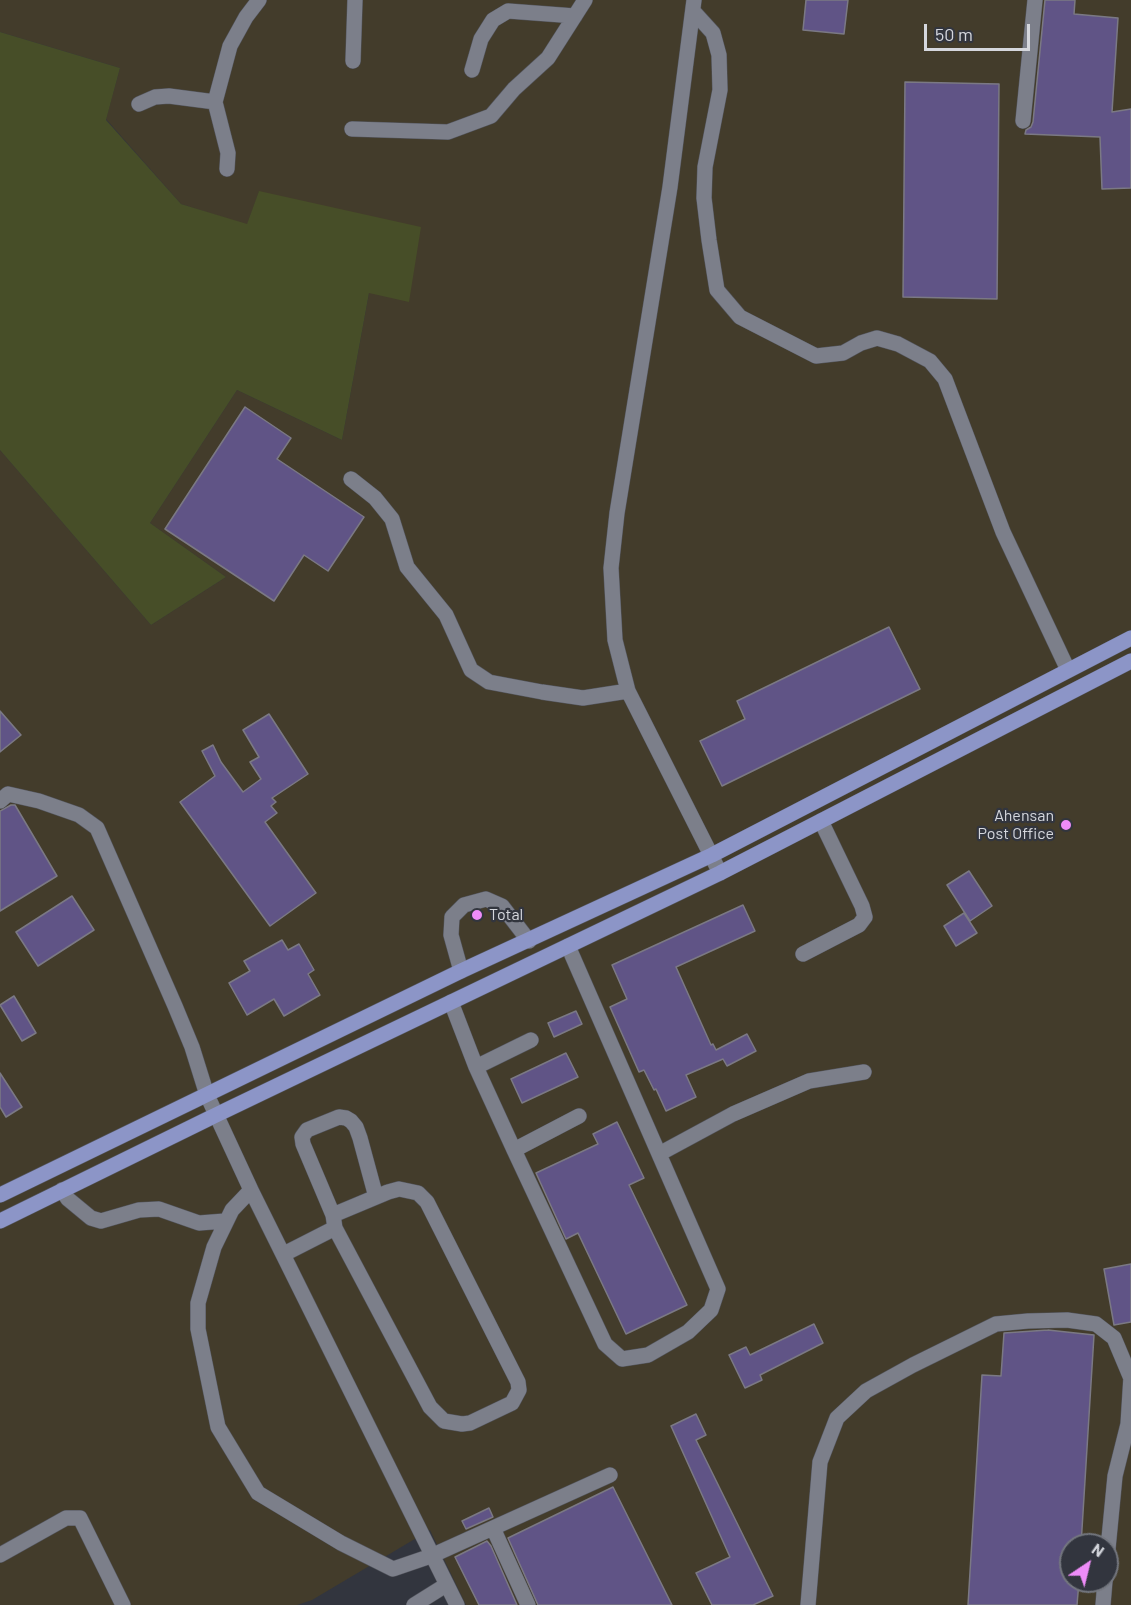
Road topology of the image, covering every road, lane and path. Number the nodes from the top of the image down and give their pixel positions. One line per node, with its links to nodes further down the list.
1 (259, 0): 9 (street)
2 (355, 0): 7 (street)
3 (585, 0): 6 (street)
4 (1035, 0): 11 (street)
5 (693, 5): 17 (street); 18 (street)
6 (575, 16): 8 (street); 12 (street)
7 (353, 61)
8 (472, 70)
9 (215, 102): 10 (street); 13 (street)
10 (139, 104)
11 (1023, 121)
12 (351, 129)
13 (227, 169)
14 (351, 479): 18 (street)
15 (1131, 638): 17 (main road)
16 (1131, 661): 20 (main road)
17 (1068, 670): 21 (main road)
18 (628, 691): 21 (street)
19 (0, 801): 31 (street)
20 (821, 821): 22 (main road); 25 (street)
21 (712, 855): 22 (street); 23 (main road)
22 (720, 873): 24 (main road)
23 (529, 941): 26 (main road); 26 (street)
24 (568, 946): 27 (main road); 35 (street)
25 (803, 954)
26 (462, 971): 31 (main road)
27 (451, 1002): 29 (street); 32 (main road)
28 (531, 1040): 29 (street)
29 (476, 1066): 34 (street)
30 (864, 1072): 35 (street)
31 (207, 1095): 32 (street); 38 (main road)
32 (216, 1114): 36 (main road); 37 (street)
33 (579, 1116): 34 (street)
34 (514, 1150): 35 (street)
35 (659, 1154)
36 (62, 1190): 40 (main road); 41 (street)
37 (251, 1190): 41 (street); 43 (street)
38 (0, 1195)
39 (376, 1197): 42 (street); 42 (street); 42 (street)
40 (0, 1221)
41 (225, 1221): 49 (street)
42 (334, 1222): 43 (street)
43 (284, 1254): 49 (street)
44 (1130, 1376): 47 (street); 55 (street)
45 (610, 1475): 46 (street)
46 (493, 1528): 49 (street); 54 (street)
47 (1110, 1533)
48 (0, 1555): 51 (street)
49 (432, 1556): 50 (street)
50 (446, 1585): 52 (street); 53 (street)
51 (123, 1605)
52 (414, 1605)
53 (457, 1605)
54 (528, 1605)
55 (807, 1605)

